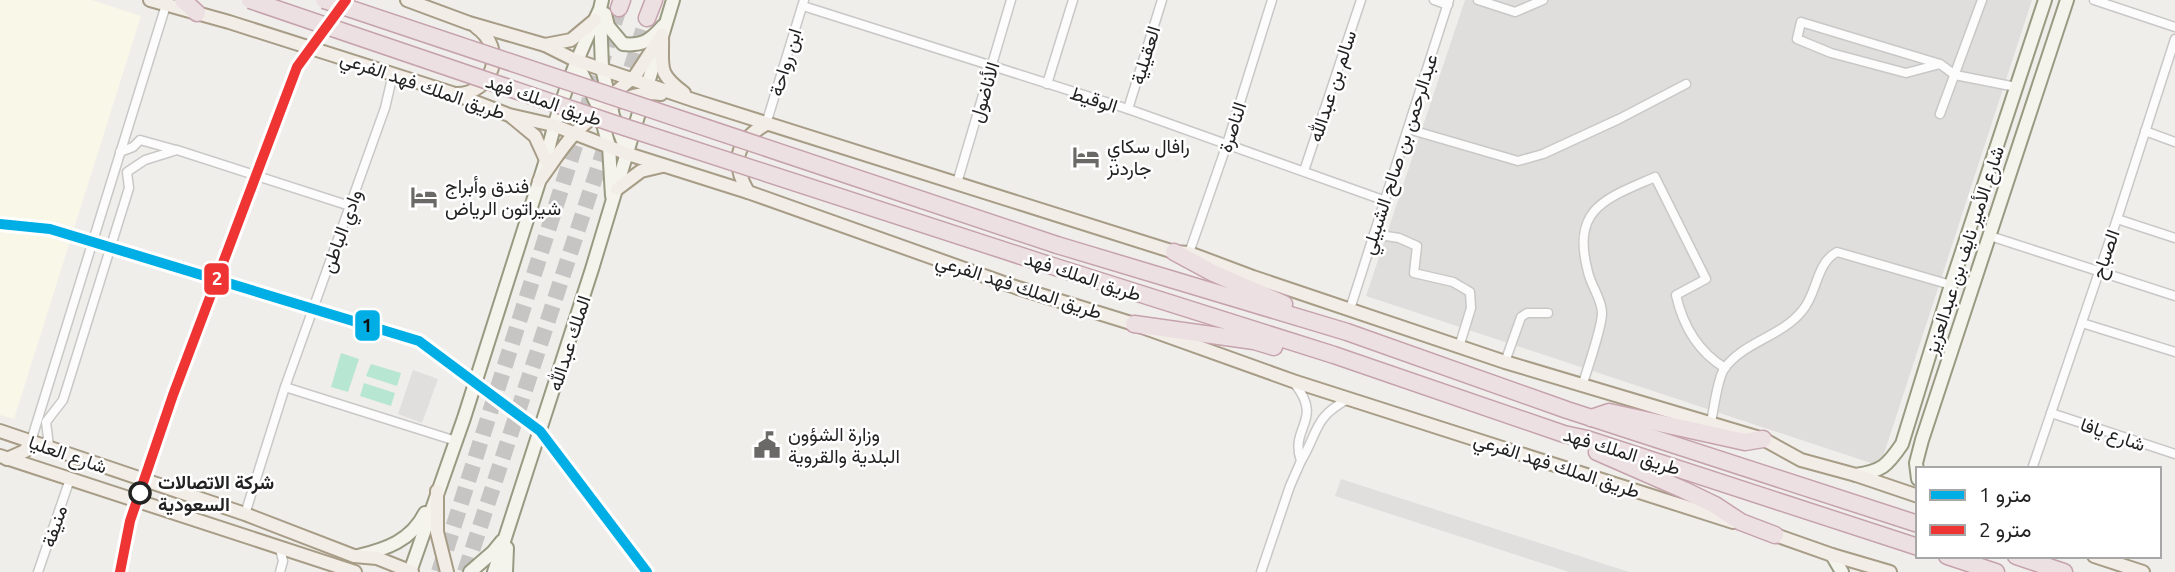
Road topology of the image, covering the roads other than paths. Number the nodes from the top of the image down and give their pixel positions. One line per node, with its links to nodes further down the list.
1 (150, 0): 22 (main road, طريق الملك فهد الفرعي)
2 (183, 0): 24 (highway)
3 (250, 0): 84 (highway, طريق الملك فهد, bridge)
4 (324, 0): 81 (highway, طريق الملك فهد, bridge)
5 (407, 0): 27 (main road)
6 (654, 0): 25 (highway)
7 (673, 0): 26 (main road)
8 (1011, 0): 34 (street, الأناضول)
9 (1073, 0): 39 (street)
10 (1162, 0): 46 (street, العقيلية)
11 (1272, 0): 55 (street, الناصرة)
12 (1361, 0): 62 (street, سالم بن عبدالله)
13 (1434, 0): 20 (street)
14 (1478, 0): 15 (street)
15 (1543, 0)
16 (1982, 0): 37 (street)
17 (2045, 0): 41 (main road, شارع الأمير نايف بن عبدالعزيز)
18 (2067, 0): 71 (main road, شارع الأمير نايف بن عبدالعزيز)
19 (2094, 0): 28 (street)
20 (1449, 2): 51 (street, عبدالرحمن بن صالح الشبيلي)
21 (804, 3): 34 (street, الوقيط); 49 (street, ابن رواحة)
22 (166, 5): 24 (main road, طريق الملك فهد الفرعي); 58 (street)
23 (600, 7): 26 (main road); 31 (main road); 32 (main road); 35 (main road)
24 (197, 13): 36 (main road, طريق الملك فهد الفرعي)
25 (648, 18)
26 (666, 22): 29 (main road)
27 (469, 23): 31 (main road); 43 (main road)
28 (2175, 26)
29 (662, 35): 38 (main road); 42 (main road); 44 (main road)
30 (2175, 39): 52 (street, الصباح)
31 (545, 45): 32 (main road)
32 (575, 60): 35 (main road); 45 (main road); 50 (main road)
33 (1940, 64): 33 (street); 37 (street)
34 (991, 66): 39 (street, الوقيط); 64 (street, الأناضول)
35 (602, 68): 38 (main road); 45 (main road)
36 (393, 74): 43 (main road, طريق الملك فهد الفرعي); 68 (street, وادي الباطن)
37 (1955, 75): 41 (street); 47 (street)
38 (631, 78): 42 (main road); 45 (main road)
39 (1047, 84): 46 (street, الوقيط)
40 (1686, 84): 51 (street)
41 (2016, 88): 75 (main road, شارع الأمير نايف بن عبدالعزيز)
42 (646, 89): 44 (main road); 45 (main road); 59 (main road, الملك عبدالله)
43 (452, 93): 48 (main road, طريق الملك فهد الفرعي)
44 (693, 100): 49 (main road)
45 (605, 106): 50 (main road); 53 (main road); 56 (main road); 59 (main road)
46 (1128, 109): 55 (street, الوقيط)
47 (1940, 114)
48 (509, 115): 50 (main road, طريق الملك فهد الفرعي); 60 (main road)
49 (766, 124): 64 (main road); 65 (main road)
50 (553, 125): 53 (main road, طريق الملك فهد الفرعي); 60 (main road)
51 (1408, 129): 67 (street, عبدالرحمن بن صالح الشبيلي)
52 (2144, 131): 54 (street); 69 (street, الصباح)
53 (575, 133): 56 (main road, طريق الملك فهد الفرعي); 63 (main road)
54 (2175, 142)
55 (1227, 144): 62 (street, الوقيط); 73 (street, الناصرة)
56 (609, 146): 59 (main road, طريق الملك فهد الفرعي); 66 (main road)
57 (177, 150): 58 (street); 68 (street); 101 (street)
58 (120, 152): 98 (street)
59 (628, 154): 61 (main road, طريق الملك فهد الفرعي); 66 (main road, الملك عبدالله)
60 (546, 160): 63 (main road)
61 (664, 166): 65 (main road, طريق الملك فهد الفرعي); 66 (main road)
62 (1304, 171): 67 (street, الوقيط)
63 (539, 181): 99 (main road)
64 (957, 183): 73 (main road)
65 (748, 192): 80 (main road, طريق الملك فهد الفرعي)
66 (615, 195): 113 (main road, الملك عبدالله)
67 (1383, 200): 70 (street, عبدالرحمن بن صالح الشبيلي)
68 (350, 206): 89 (street, وادي الباطن)
69 (2117, 219): 72 (street); 74 (street, الصباح)
70 (1374, 234): 77 (street, عبدالرحمن بن صالح الشبيلي); 82 (street)
71 (1990, 236): 74 (street); 97 (main road, شارع الأمير نايف بن عبدالعزيز)
72 (2175, 238)
73 (1182, 253): 77 (main road); 81 (highway)
74 (2100, 272): 76 (street); 79 (street, الصباح)
75 (1951, 285): 86 (street); 100 (main road, شارع الأمير نايف بن عبدالعزيز)
76 (2175, 296)
77 (1350, 309): 82 (main road)
78 (1548, 313): 85 (street)
79 (2082, 323): 83 (street); 91 (street, الصباح)
80 (1134, 324): 84 (highway); 87 (main road, طريق الملك فهد الفرعي)
81 (1337, 329): 92 (highway, طريق الملك فهد)
82 (1459, 347): 85 (main road)
83 (2175, 352)
84 (1335, 355): 95 (highway, طريق الملك فهد)
85 (1505, 362): 88 (main road)
86 (1725, 368): 88 (street); 93 (street)
87 (1293, 381): 90 (main road, طريق الملك فهد الفرعي); 104 (street)
88 (1582, 386): 93 (main road)
89 (285, 387): 99 (street); 111 (street, وادي الباطن)
90 (1349, 399): 104 (street); 114 (main road, طريق الملك فهد الفرعي)
91 (2051, 413): 102 (street, شارع يافا); 106 (street, الصباح)
92 (1591, 418): 96 (highway); 112 (highway, طريق الملك فهد)
93 (1711, 422): 96 (main road)
94 (0, 431): 98 (main road, شارع العليا)
95 (1564, 434): 114 (highway); 115 (highway, طريق الملك فهد)
96 (1763, 439): 107 (main road)
97 (1922, 440): 100 (main road); 105 (main road, شارع الأمير نايف بن عبدالعزيز)
98 (31, 441): 101 (main road, شارع العليا); 103 (main road)
99 (456, 441): 109 (main road)
100 (1902, 444): 107 (main road, شارع الأمير نايف بن عبدالعزيز)
101 (49, 446): 111 (main road, شارع العليا)
102 (2175, 454)
103 (3, 457): 108 (main road, شارع العليا)
104 (1301, 461): 130 (street)
105 (1916, 467)
106 (2033, 467)
107 (1856, 475): 110 (main road)
108 (70, 479): 116 (main road, شارع العليا); 122 (street, منيفة)
109 (437, 491): 118 (main road); 125 (main road); 126 (main road)
110 (1916, 495)
111 (245, 514): 118 (main road, شارع العليا)
112 (1916, 523)
113 (508, 532): 127 (main road); 128 (main road); 129 (main road)
114 (1775, 535): 117 (main road, طريق الملك فهد الفرعي)
115 (1916, 546)
116 (280, 549): 123 (street); 124 (main road, شارع العليا)
117 (1832, 555): 131 (main road); 132 (main road, طريق الملك فهد الفرعي)
118 (354, 556): 125 (main road, شارع العليا)
119 (1953, 558): 133 (highway)
120 (2022, 558): 134 (highway)
121 (2100, 558): 135 (main road)
122 (38, 572)
123 (280, 572)
124 (353, 572)
125 (411, 572)
126 (447, 572)
127 (470, 572)
128 (494, 572)
129 (506, 572)
130 (1261, 572)
131 (1842, 572)
132 (1890, 572)
133 (1996, 572)
134 (2064, 572)
135 (2143, 572)

